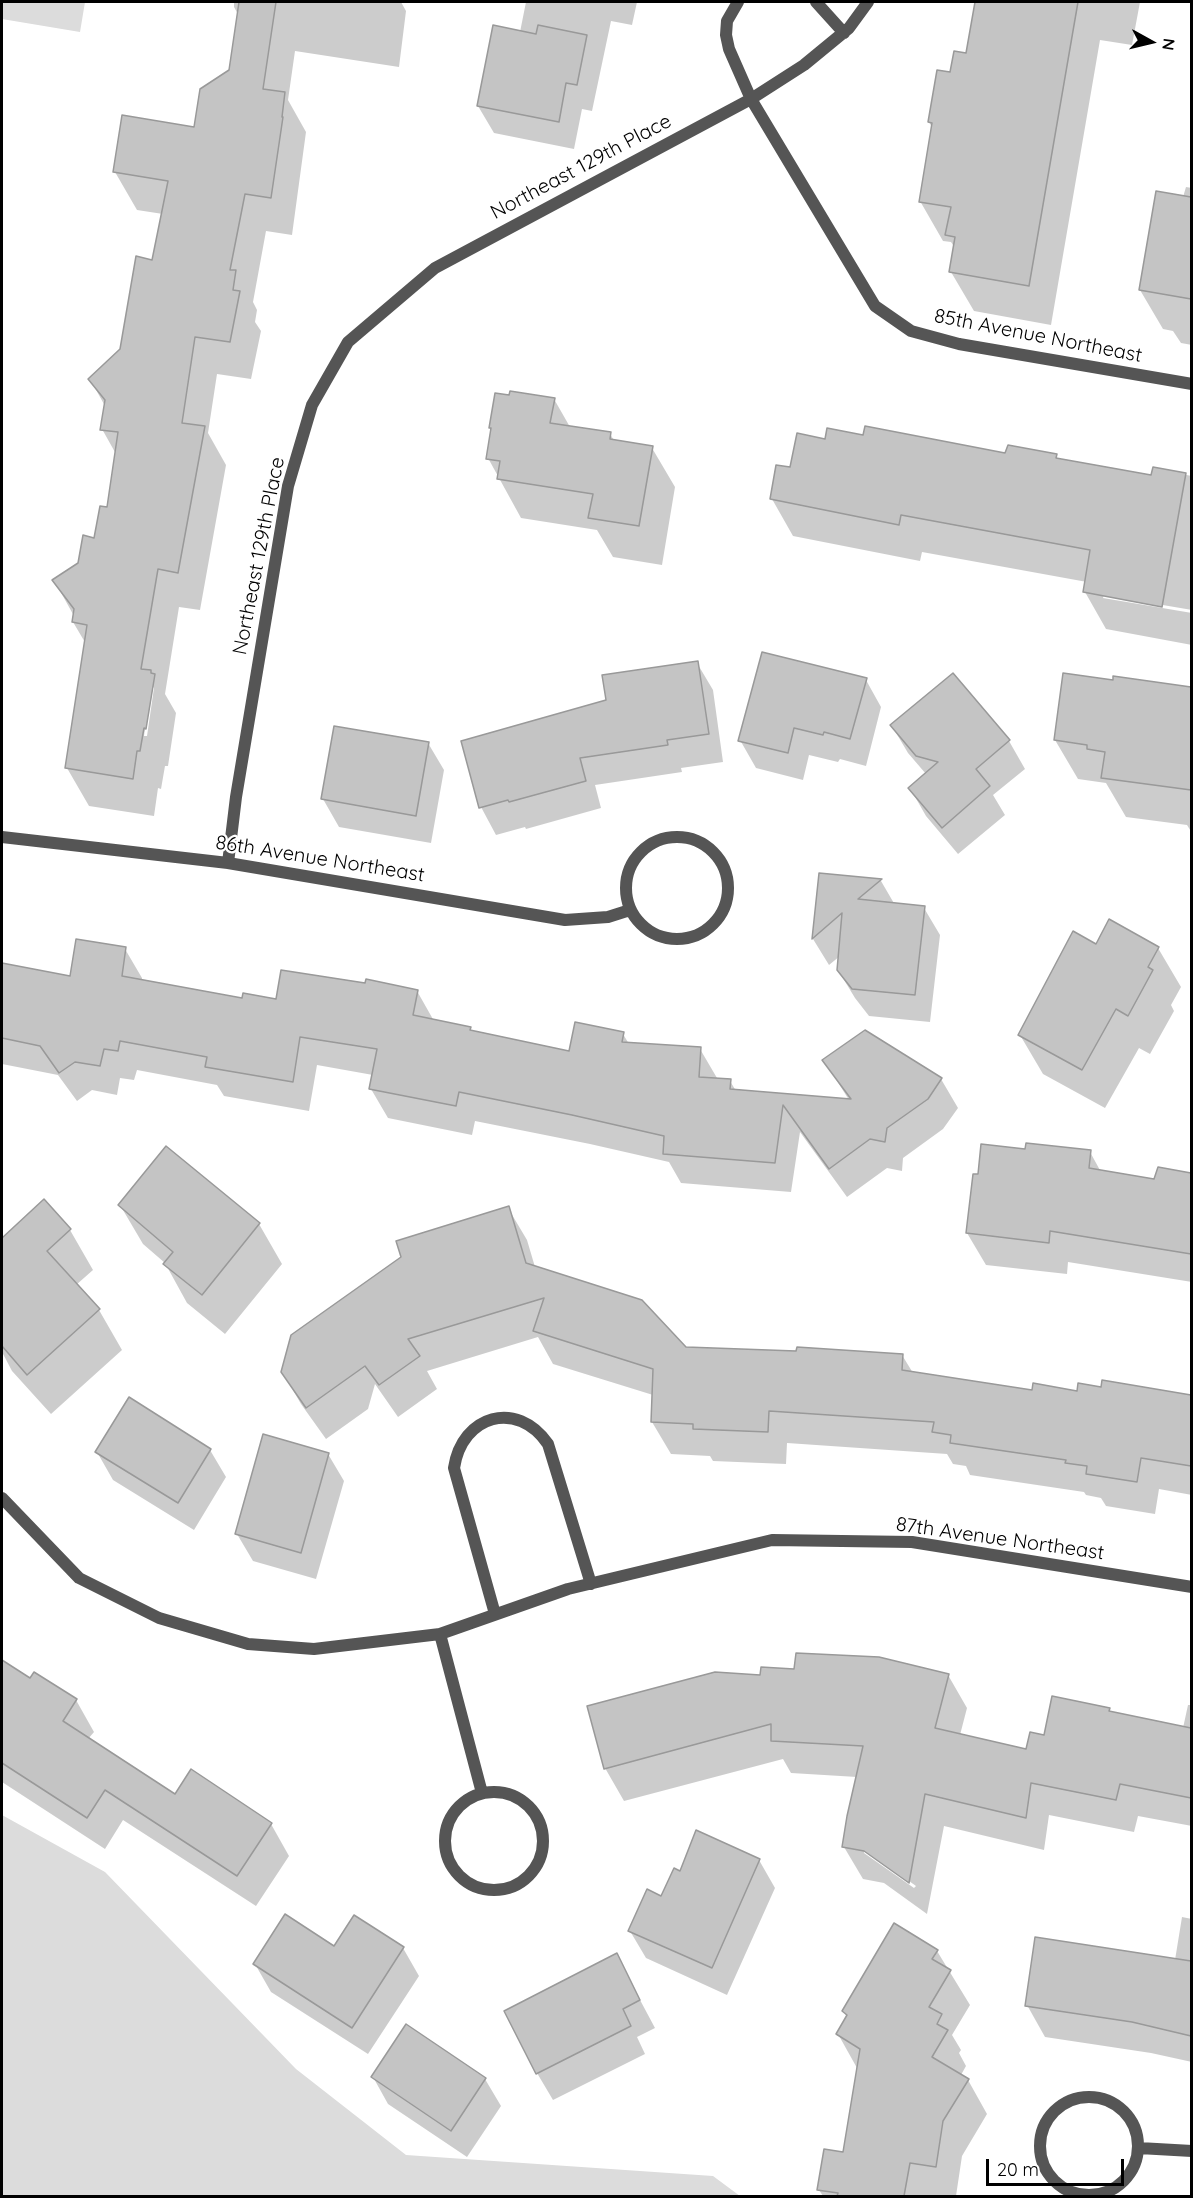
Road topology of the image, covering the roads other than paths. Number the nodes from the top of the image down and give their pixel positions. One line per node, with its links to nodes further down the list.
1 (738, 2): 5 (street)
2 (816, 2): 4 (street)
3 (868, 2): 4 (street, Northeast 129th Place)
4 (844, 33): 5 (street, Northeast 129th Place)
5 (751, 99): 6 (street, 85th Avenue Northeast); 8 (street, Northeast 129th Place)
6 (1191, 384)
7 (2, 837): 8 (street, 86th Avenue Northeast)
8 (228, 863): 9 (street, 86th Avenue Northeast)
9 (630, 910): 9 (street)
10 (2, 1498): 14 (street, 87th Avenue Northeast)
11 (591, 1584): 12 (street, 87th Avenue Northeast); 13 (street, 87th Avenue Northeast); 13 (street)
12 (1191, 1587)
13 (495, 1614): 14 (street, 87th Avenue Northeast)
14 (440, 1634): 15 (street)
15 (482, 1792): 15 (street)
16 (1139, 2148): 16 (street); 17 (street)
17 (1191, 2151)

